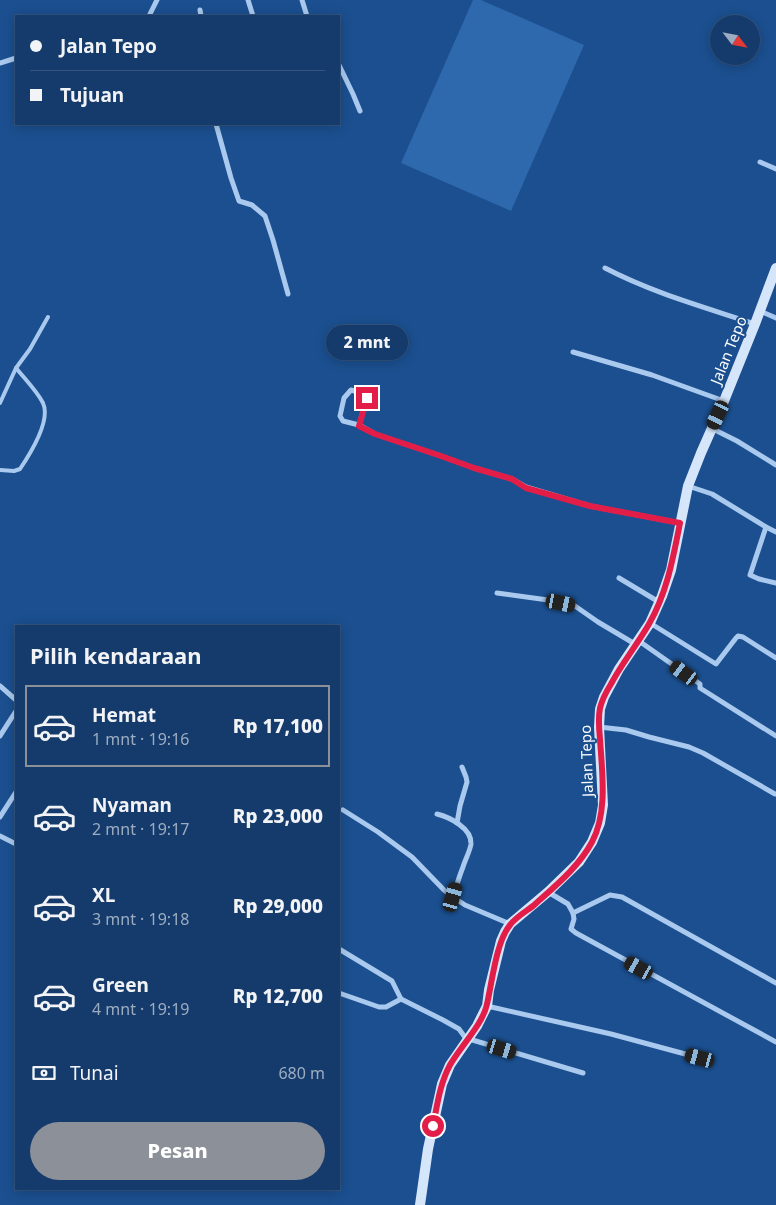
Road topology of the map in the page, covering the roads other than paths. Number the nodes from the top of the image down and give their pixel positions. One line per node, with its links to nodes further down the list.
1 (158, 0): 5 (street)
2 (248, 0): 7 (street)
3 (302, 0): 8 (street)
4 (200, 10): 6 (street)
5 (150, 15)
6 (201, 15)
7 (253, 15)
8 (307, 15)
9 (15, 58): 10 (street)
10 (0, 63)
11 (340, 67): 12 (street)
12 (360, 112)
13 (216, 125): 18 (street)
14 (760, 162): 15 (street)
15 (776, 169)
16 (605, 268): 22 (street)
17 (776, 268): 19 (street, Jalan Tepo)
18 (288, 294)
19 (760, 311): 21 (street); 22 (street, Jalan Tepo)
20 (48, 317): 24 (lane)
21 (776, 318)
22 (755, 324): 26 (street, Jalan Tepo)
23 (573, 352): 26 (street)
24 (16, 368): 25 (lane); 30 (lane)
25 (0, 402)
26 (724, 402): 28 (street, Jalan Tepo)
27 (359, 426): 27 (street); 32 (street)
28 (711, 428): 29 (street); 31 (street, Jalan Tepo)
29 (776, 465)
30 (0, 470)
31 (688, 486): 32 (street, Jalan Tepo); 33 (street)
32 (680, 523): 38 (street, Jalan Tepo)
33 (766, 527): 34 (street); 36 (street)
34 (776, 532)
35 (619, 578): 38 (street)
36 (776, 583)
37 (497, 593): 40 (street)
38 (659, 602): 39 (street, Jalan Tepo)
39 (650, 623): 40 (street, Jalan Tepo); 41 (street)
40 (637, 642): 45 (street, Jalan Tepo); 47 (street)
41 (776, 658)
42 (0, 686): 43 (street)
43 (15, 699)
44 (15, 713): 46 (street)
45 (599, 727): 50 (street); 57 (street, Jalan Tepo)
46 (0, 736)
47 (776, 736)
48 (462, 767): 54 (street)
49 (15, 794): 53 (street)
50 (775, 794)
51 (343, 810): 58 (street)
52 (437, 814): 54 (street)
53 (0, 817)
54 (457, 823): 58 (street)
55 (0, 836): 56 (street)
56 (15, 844)
57 (548, 892): 59 (street); 60 (street, Jalan Tepo)
58 (453, 897): 60 (street)
59 (573, 913): 62 (street); 67 (street)
60 (510, 924): 65 (street, Jalan Tepo)
61 (340, 950): 64 (street)
62 (776, 982)
63 (340, 993): 64 (street)
64 (401, 999): 66 (street)
65 (487, 1006): 66 (street, Jalan Tepo); 68 (street)
66 (468, 1039): 69 (street); 70 (street, Jalan Tepo)
67 (776, 1042)
68 (700, 1058)
69 (582, 1073)
70 (420, 1205)

